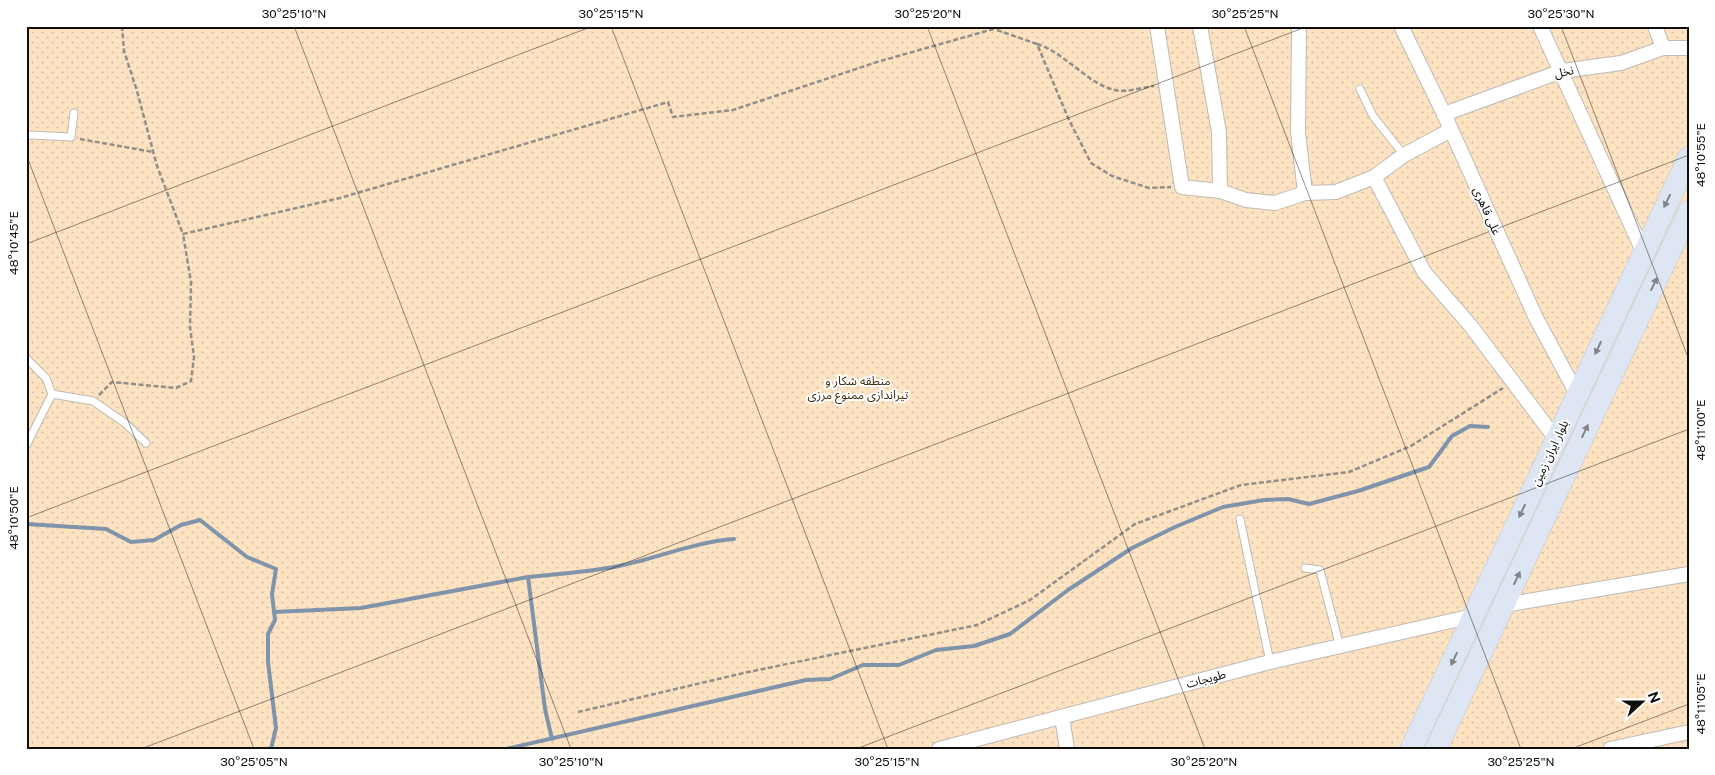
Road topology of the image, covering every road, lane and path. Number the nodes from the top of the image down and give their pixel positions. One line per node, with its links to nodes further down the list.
1 (122, 26): 21 (path)
2 (1004, 26): 9 (path)
3 (1157, 26): 14 (street)
4 (1200, 26): 26 (street)
5 (1299, 26): 27 (street)
6 (1402, 26): 17 (street, علی قاهری)
7 (1540, 26): 13 (street)
8 (1655, 26): 11 (street)
9 (996, 29): 10 (path); 29 (path)
10 (1037, 44): 14 (path); 25 (path)
11 (1663, 48): 12 (street, نخل); 13 (street, نخل)
12 (1689, 48)
13 (1562, 71): 17 (street, نخل); 30 (street)
14 (1166, 84): 25 (street)
15 (1360, 89): 22 (lane)
16 (74, 113): 20 (lane)
17 (1444, 114): 18 (street, علی قاهری)
18 (1451, 130): 22 (street); 34 (street, علی قاهری)
19 (26, 137): 20 (lane)
20 (71, 137): 21 (path)
21 (153, 152): 29 (path)
22 (1404, 155): 24 (street)
23 (1689, 157): 30 (main road, بلوار ایران زمین, one-way to 30)
24 (1374, 177): 27 (street); 32 (street)
25 (1182, 187): 26 (street)
26 (1220, 191): 27 (street)
27 (1305, 193)
28 (1689, 211): 42 (main road, بلوار ایران زمین, one-way to 28)
29 (183, 234): 35 (path)
30 (1643, 251): 34 (main road, بلوار ایران زمین, one-way to 34)
31 (26, 358): 33 (lane)
32 (1513, 382): 36 (street); 46 (path)
33 (52, 394): 35 (lane); 38 (lane)
34 (1578, 394): 36 (main road, بلوار ایران زمین)
35 (93, 401): 37 (lane)
36 (1556, 439): 43 (main road, بلوار ایران زمین, one-way to 43)
37 (146, 443)
38 (26, 446)
39 (1240, 519): 45 (lane)
40 (1305, 568): 44 (lane)
41 (1689, 574): 42 (street)
42 (1504, 605): 52 (main road, بلوار ایران زمین)
43 (1473, 616): 44 (street, طویجات); 51 (main road, بلوار ایران زمین, one-way to 51)
44 (1340, 646): 45 (street, طویجات)
45 (1270, 662): 47 (street, طویجات)
46 (578, 712)
47 (1062, 717): 49 (street, طویجات); 50 (street)
48 (1689, 732): 53 (street)
49 (940, 749)
50 (1066, 749)
51 (1411, 749)
52 (1436, 749)
53 (1610, 749)

